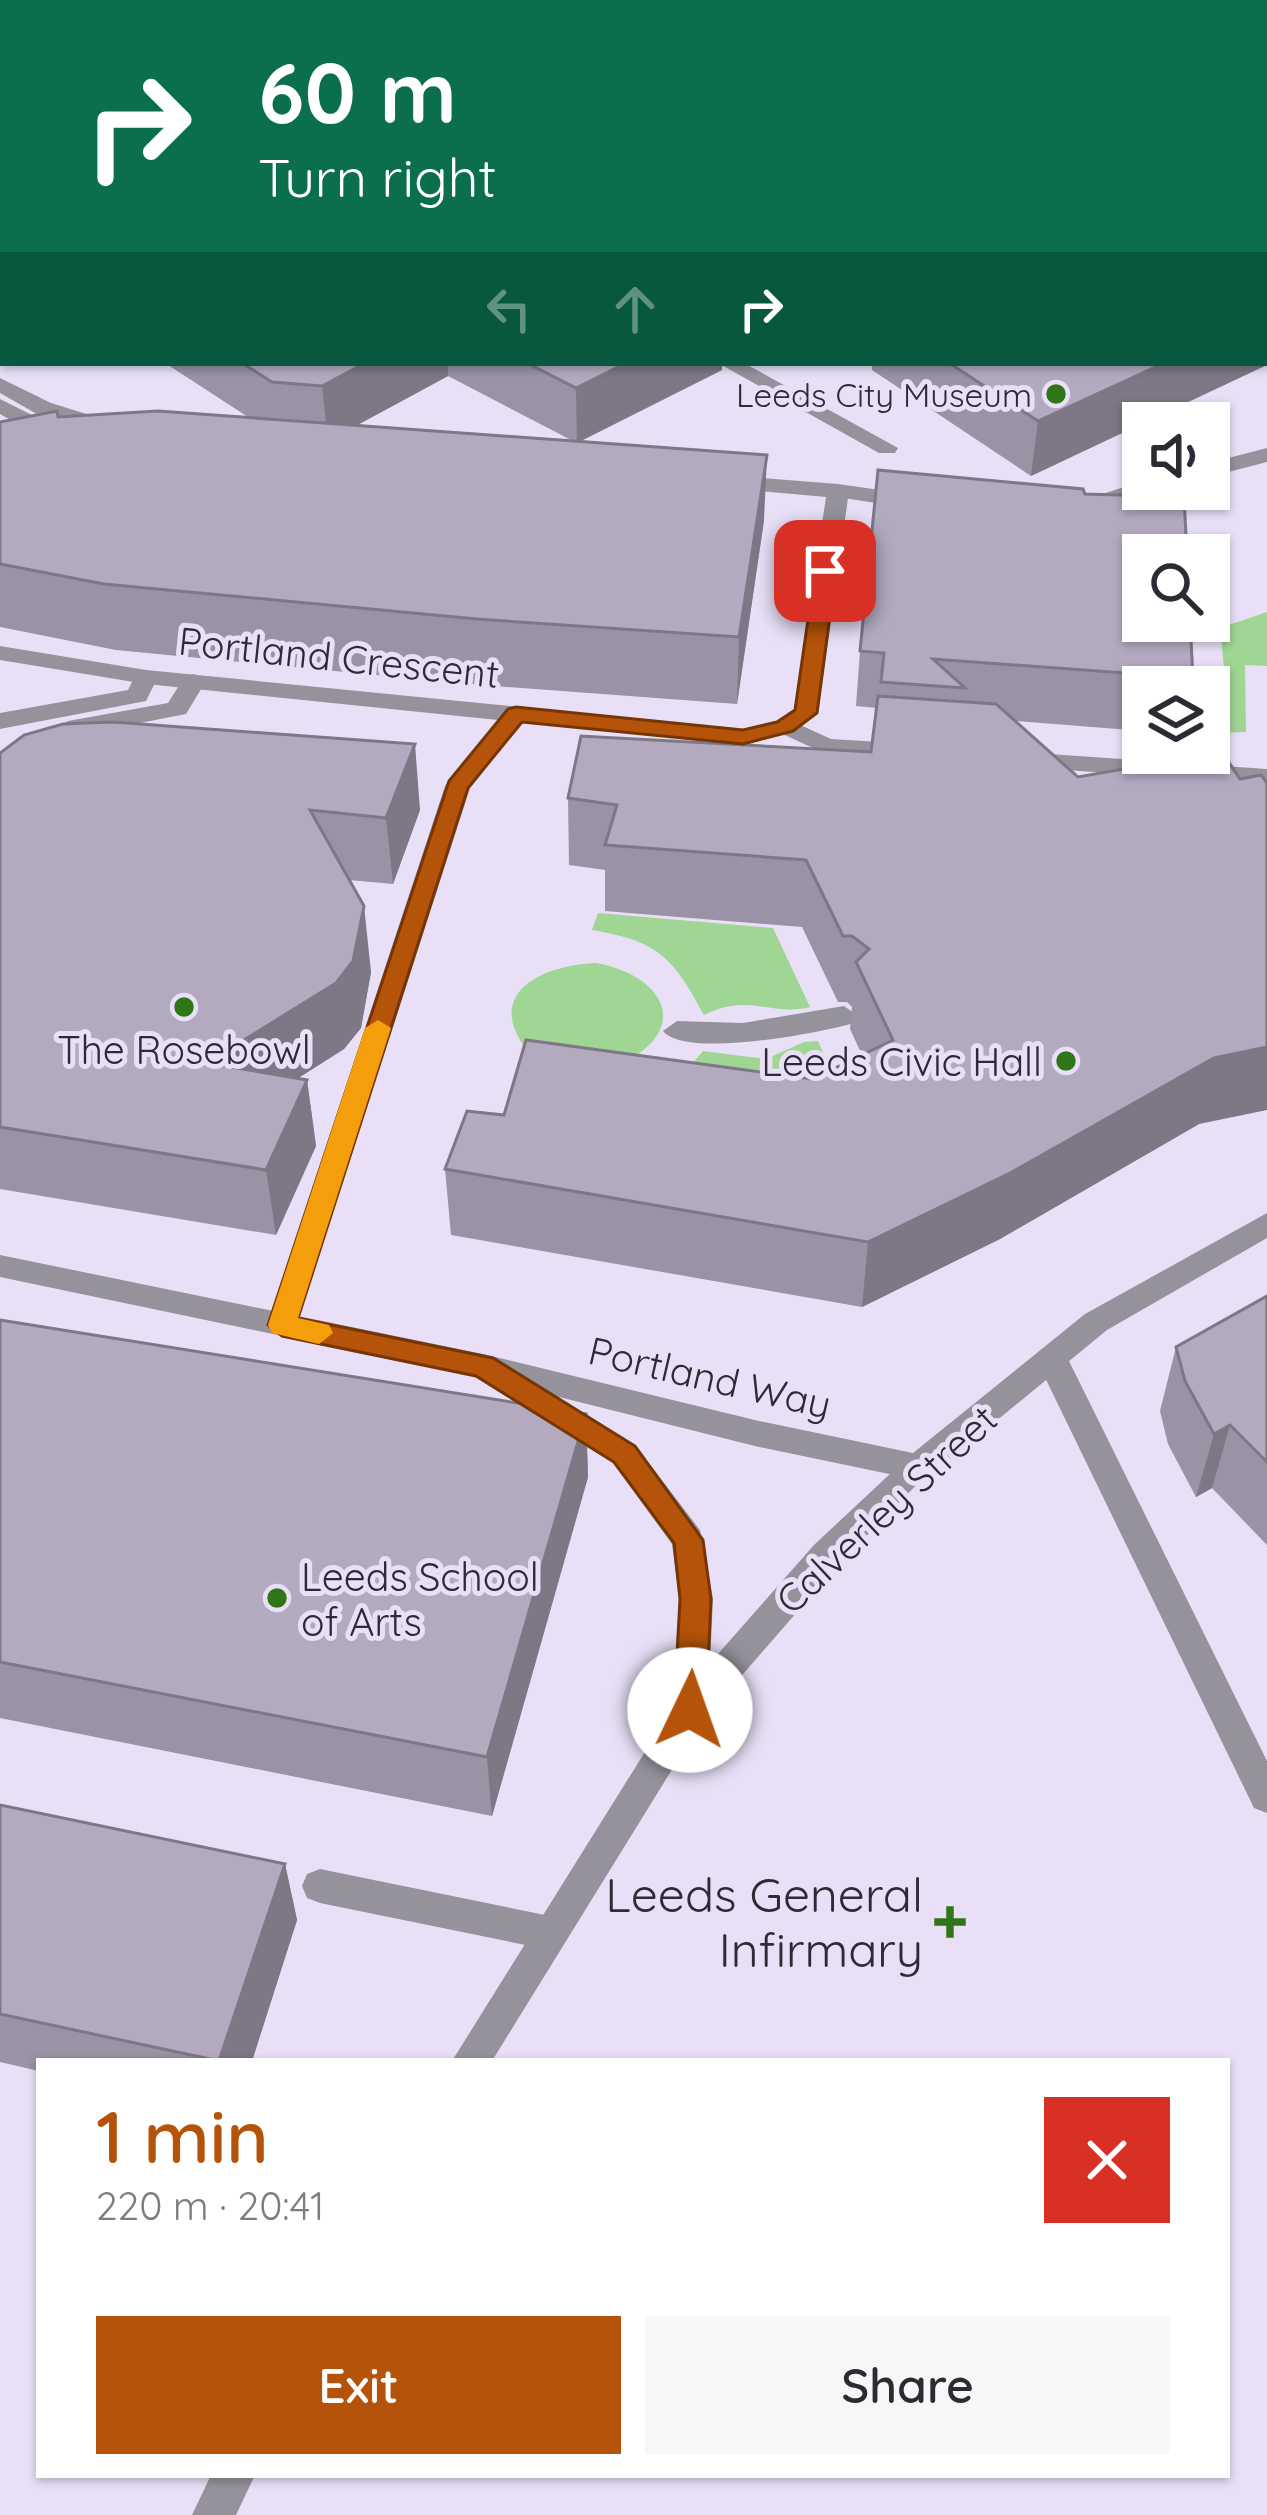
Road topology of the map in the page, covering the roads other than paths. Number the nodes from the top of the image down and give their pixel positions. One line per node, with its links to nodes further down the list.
1 (734, 366): 4 (street)
2 (0, 384): 3 (street)
3 (0, 405)
4 (886, 448)
5 (1262, 461): 6 (street)
6 (1230, 466)
7 (696, 480): 8 (street)
8 (838, 491): 11 (street); 17 (street)
9 (1122, 493): 10 (street)
10 (1071, 505)
11 (946, 506)
12 (0, 653): 13 (street, Portland Crescent)
13 (146, 676): 14 (street, Portland Crescent); 16 (street)
14 (194, 681): 15 (street, Portland Crescent); 18 (street)
15 (516, 714): 17 (street, Portland Crescent); 26 (street)
16 (0, 721)
17 (785, 727): 19 (street)
18 (28, 735)
19 (940, 754)
20 (986, 757): 21 (street)
21 (1267, 777)
22 (844, 1016): 23 (street)
23 (677, 1030)
24 (1267, 1224): 27 (street, Calverley Street)
25 (0, 1265): 26 (street, Portland Way)
26 (282, 1325): 28 (street, Portland Way)
27 (1052, 1359): 29 (street, Calverley Street); 31 (street)
28 (483, 1366): 29 (street, Portland Way); 30 (street, Portland Way)
29 (918, 1468): 30 (street, Calverley Street)
30 (690, 1710): 33 (street, Calverley Street)
31 (1267, 1797)
32 (320, 1886): 33 (street)
33 (550, 1933): 34 (street, Calverley Street)
34 (473, 2058)
35 (232, 2478): 36 (street)
36 (213, 2515)

